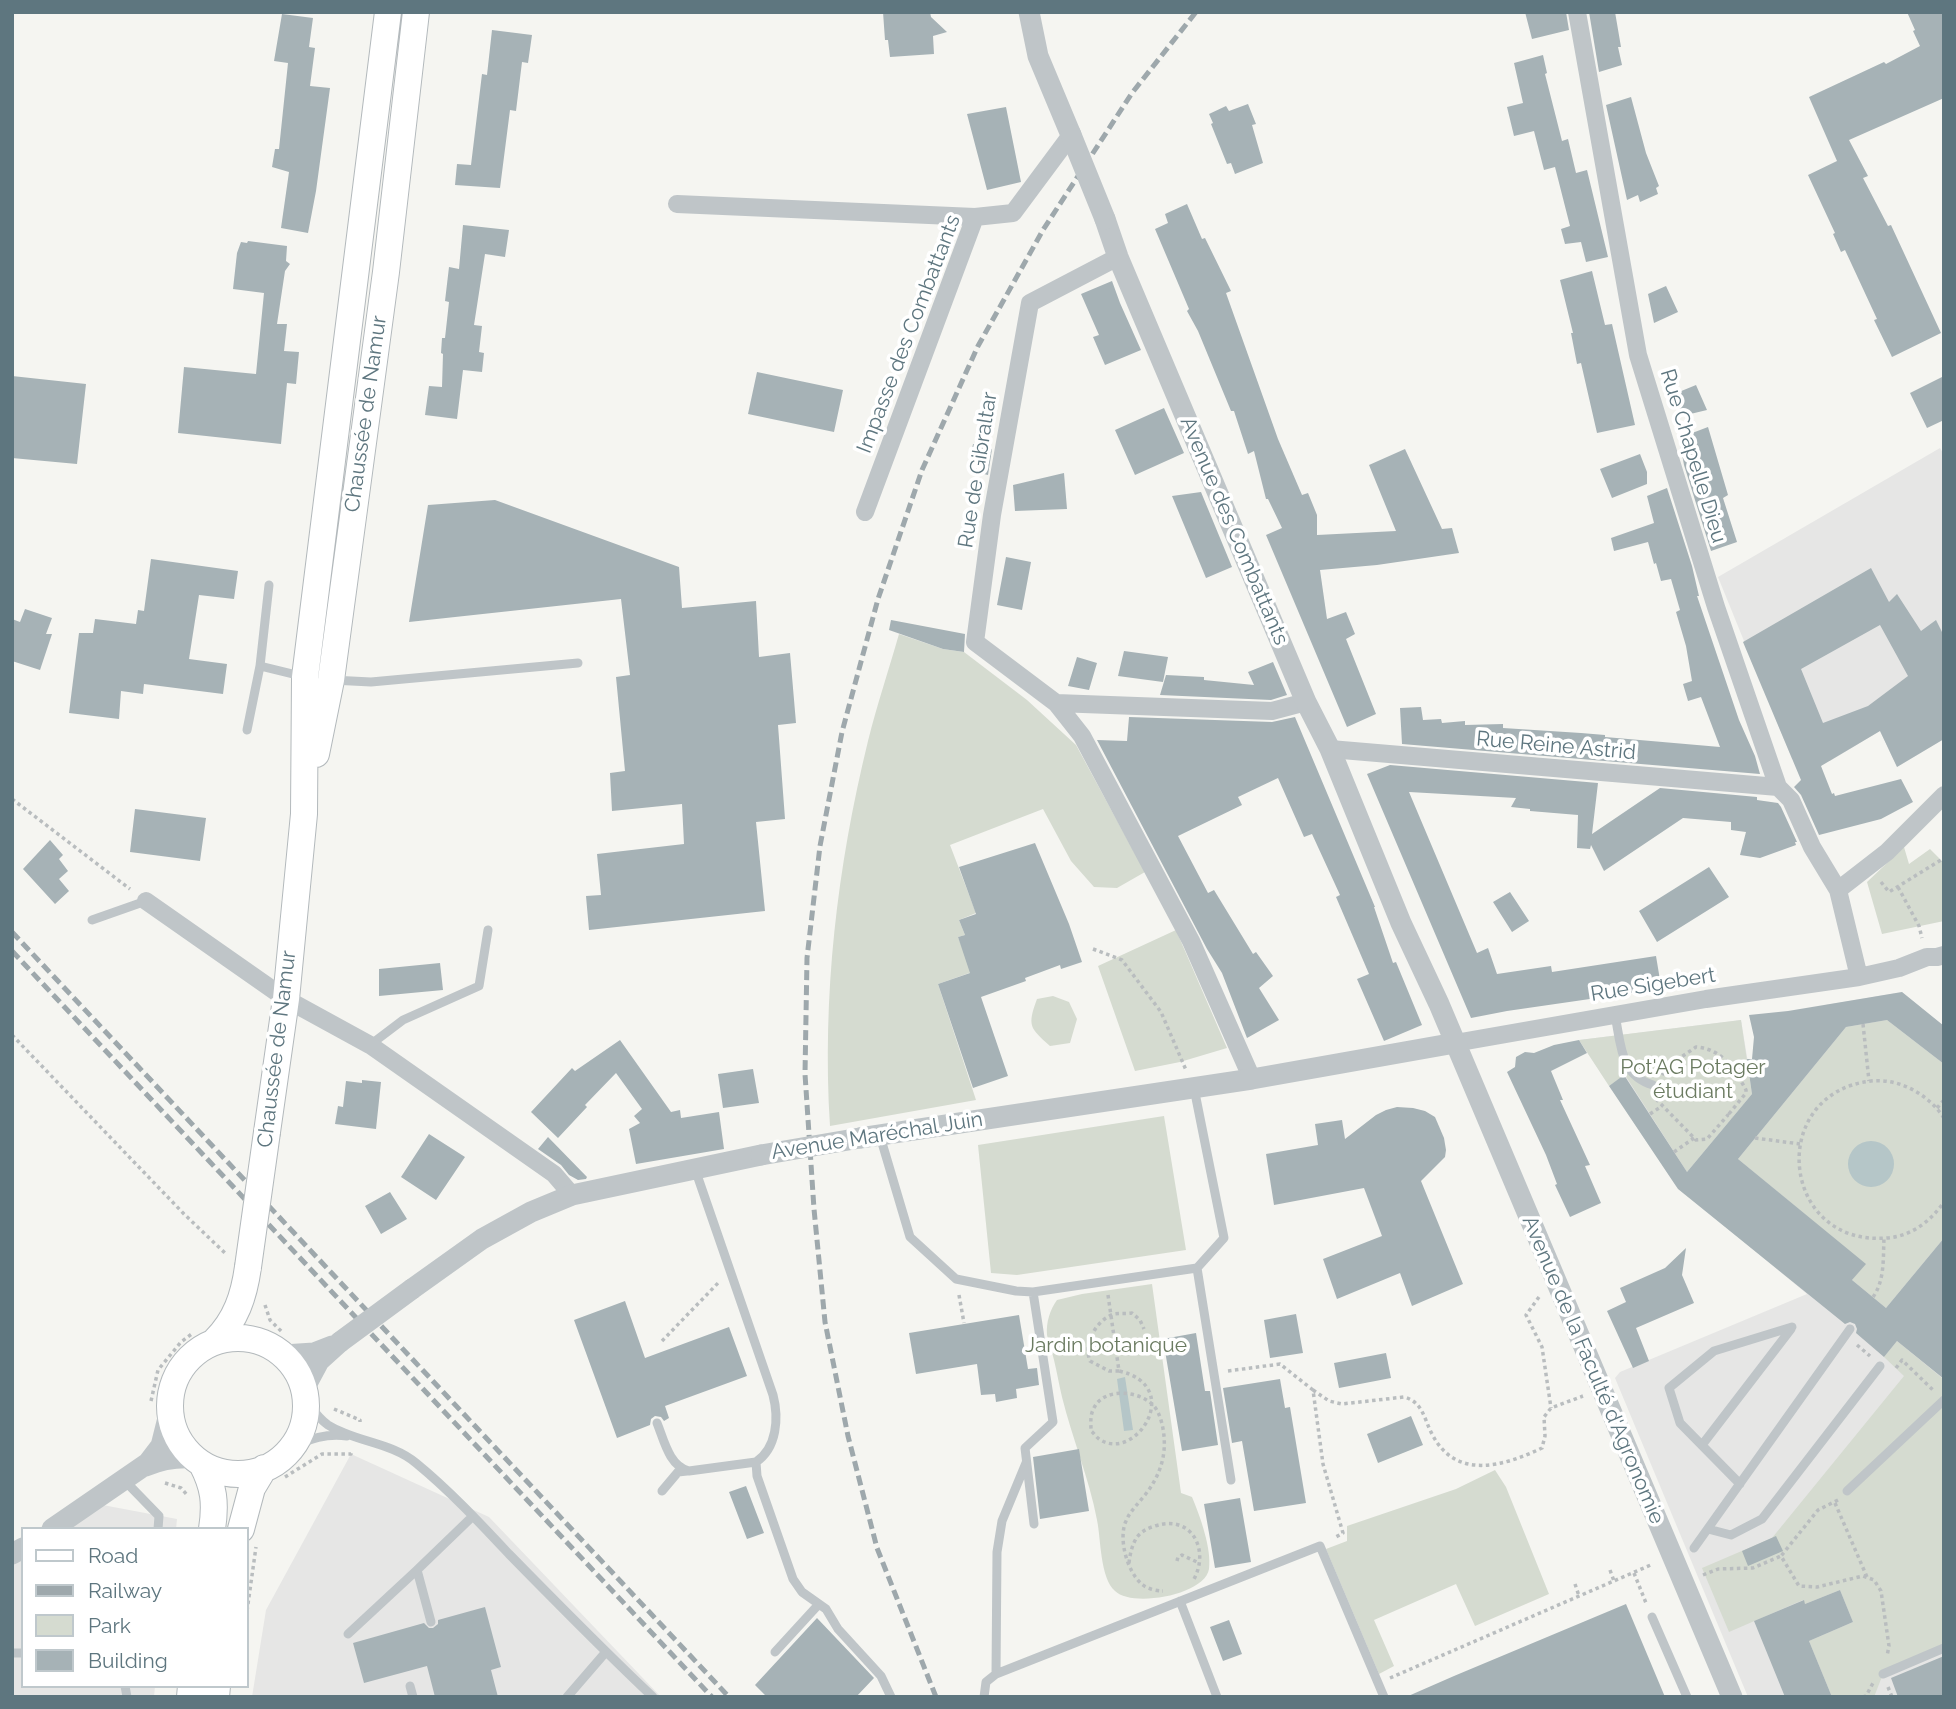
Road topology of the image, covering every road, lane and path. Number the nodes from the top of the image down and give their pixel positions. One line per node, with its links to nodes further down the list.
1 (388, 12): 13 (main road, Chaussée de Namur)
2 (416, 12): 14 (main road, Chaussée de Namur)
3 (1028, 12): 5 (street, Avenue des Combattants)
4 (1577, 12): 19 (street, Rue Chapelle Dieu)
5 (1071, 135): 7 (street, Impasse des Combattants); 8 (street, Avenue des Combattants, bridge)
6 (677, 204): 7 (street)
7 (975, 217): 9 (street, Impasse des Combattants)
8 (1118, 257): 15 (street, Avenue des Combattants); 16 (street, Rue de Gibraltar)
9 (865, 512)
10 (269, 585): 12 (lane)
11 (578, 663): 14 (lane)
12 (260, 666): 13 (lane); 17 (lane)
13 (305, 677): 14 (lane); 22 (main road, Chaussée de Namur)
14 (331, 680): 22 (main road, Chaussée de Namur)
15 (1306, 702): 16 (street); 18 (street, Avenue des Combattants)
16 (1056, 703): 39 (street, Rue de Gibraltar)
17 (247, 730)
18 (1330, 749): 19 (street, Rue Reine Astrid); 37 (street, Avenue des Combattants)
19 (1779, 788): 26 (street, Rue Chapelle Dieu)
20 (1944, 795): 24 (street)
21 (12, 799): 27 (path)
22 (304, 814): 33 (main road, Chaussée de Namur)
23 (1944, 863): 25 (path)
24 (1869, 867): 25 (path); 26 (street)
25 (1898, 887): 31 (path)
26 (1838, 890): 32 (street, Rue Chapelle Dieu)
27 (146, 901): 28 (lane); 33 (street)
28 (92, 920)
29 (488, 930): 38 (lane)
30 (1093, 949): 42 (path)
31 (1938, 958): 32 (street, Rue Sigebert)
32 (1859, 977): 34 (street, Rue Sigebert)
33 (286, 999): 38 (street); 58 (main road, Chaussée de Namur, bridge)
34 (1615, 1014): 37 (street, Rue Sigebert); 41 (lane)
35 (1863, 1024): 40 (path)
36 (12, 1035): 58 (path)
37 (1455, 1043): 39 (street, Avenue Maréchal Juin); 60 (street, Avenue de la Faculté d'Agronomie)
38 (370, 1045): 54 (street)
39 (1252, 1079): 42 (street, Avenue Maréchal Juin)
40 (1869, 1082): 45 (path); 51 (path)
41 (1653, 1085): 44 (path); 49 (path)
42 (1194, 1088): 48 (street, Avenue Maréchal Juin); 57 (lane)
43 (1944, 1100): 45 (path)
44 (1662, 1107): 46 (path); 49 (path)
45 (1937, 1108): 47 (path)
46 (1650, 1114)
47 (1944, 1118)
48 (870, 1136): 53 (street, Avenue Maréchal Juin, bridge); 61 (lane)
49 (1694, 1138): 52 (path)
50 (1755, 1138): 51 (path)
51 (1800, 1144): 56 (path)
52 (1674, 1152)
53 (695, 1168): 54 (street, Avenue Maréchal Juin); 59 (lane)
54 (572, 1195): 72 (street, Avenue Maréchal Juin, bridge)
55 (1944, 1202): 56 (path)
56 (1884, 1238): 64 (path)
57 (1197, 1268): 62 (lane); 77 (lane)
58 (241, 1269): 69 (main road, Chaussée de Namur); 70 (main road, Chaussée de Namur); 73 (path)
59 (730, 1271): 71 (path); 92 (lane)
60 (1554, 1278): 79 (street, Avenue de la Faculté d'Agronomie); 83 (path)
61 (956, 1279): 63 (lane); 66 (path)
62 (1106, 1281): 63 (lane); 65 (path)
63 (1033, 1292): 93 (lane)
64 (1873, 1297)
65 (1111, 1315): 67 (path); 76 (path); 76 (path)
66 (964, 1323)
67 (1144, 1329)
68 (1850, 1329): 98 (lane)
69 (208, 1334): 70 (main road); 84 (main road); 84 (path)
70 (257, 1341): 73 (main road)
71 (662, 1341)
72 (340, 1342): 73 (street, Avenue Maréchal Juin); 80 (street, Avenue Maréchal Juin)
73 (287, 1346): 80 (main road)
74 (1880, 1366): 108 (lane)
75 (1896, 1368): 81 (path)
76 (1119, 1371): 82 (path)
77 (1214, 1373): 78 (path); 97 (lane)
78 (1313, 1390): 83 (path); 110 (path)
79 (1602, 1390): 83 (path); 112 (street, Avenue de la Faculté d'Agronomie)
80 (313, 1399): 85 (path); 87 (lane); 89 (main road)
81 (1943, 1400): 100 (lane)
82 (1153, 1405): 82 (path); 115 (path)
83 (1551, 1408)
84 (161, 1413): 91 (main road); 96 (street)
85 (360, 1420)
86 (657, 1423): 94 (lane)
87 (355, 1437): 89 (lane); 103 (lane)
88 (1702, 1446): 88 (lane); 98 (lane)
89 (292, 1447): 95 (main road)
90 (351, 1454): 95 (path)
91 (197, 1461): 95 (main road); 96 (street); 107 (main road)
92 (756, 1462): 94 (lane); 129 (lane)
93 (1027, 1462): 104 (lane); 136 (lane)
94 (689, 1471): 99 (lane)
95 (273, 1473): 109 (main road)
96 (140, 1476): 101 (path); 105 (street); 106 (lane)
97 (1231, 1480)
98 (1740, 1484): 108 (lane)
99 (662, 1491)
100 (1846, 1492): 102 (path)
101 (194, 1503)
102 (1835, 1503): 113 (path); 121 (path)
103 (473, 1516): 117 (lane); 135 (lane)
104 (1034, 1524)
105 (55, 1527)
106 (158, 1527)
107 (212, 1527)
108 (1707, 1530): 111 (lane)
109 (250, 1534): 125 (path)
110 (1320, 1546): 128 (lane); 138 (lane)
111 (1694, 1548)
112 (1672, 1556): 119 (path); 148 (street, Avenue de la Faculté d'Agronomie)
113 (1781, 1556): 120 (path); 121 (path)
114 (1177, 1561): 116 (path)
115 (1129, 1563): 116 (path); 126 (path)
116 (1199, 1563): 122 (path)
117 (417, 1570): 131 (lane); 132 (lane)
118 (1610, 1570): 123 (path)
119 (1634, 1573): 123 (path); 130 (path)
120 (1698, 1576)
121 (1867, 1577): 137 (path)
122 (1193, 1581)
123 (1614, 1581): 127 (path)
124 (1575, 1584): 127 (path)
125 (248, 1585)
126 (1169, 1592)
127 (1579, 1596): 138 (path)
128 (1180, 1601): 136 (lane); 145 (lane)
129 (819, 1604): 134 (lane); 143 (lane)
130 (1653, 1617): 147 (lane)
131 (431, 1622)
132 (348, 1633)
133 (1944, 1648): 137 (lane)
134 (775, 1652)
135 (605, 1653): 141 (lane); 142 (lane)
136 (996, 1674): 144 (lane)
137 (1883, 1674)
138 (1378, 1683): 146 (lane)
139 (410, 1686): 140 (lane)
140 (413, 1697)
141 (567, 1697)
142 (653, 1697)
143 (891, 1697)
144 (984, 1697)
145 (1217, 1697)
146 (1384, 1697)
147 (1687, 1697)
148 (1732, 1697)

